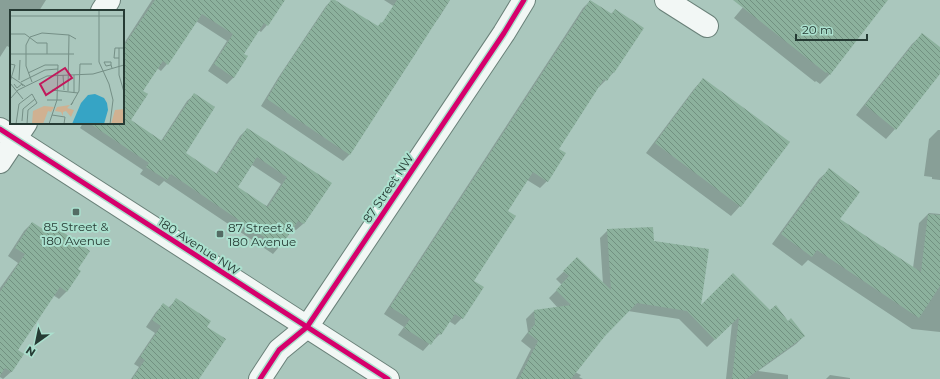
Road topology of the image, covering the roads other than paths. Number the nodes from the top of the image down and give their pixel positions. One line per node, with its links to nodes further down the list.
1 (109, 0): 4 (street)
2 (524, 0): 8 (street, 87 Street NW)
3 (666, 0): 5 (street)
4 (103, 10)
5 (707, 26)
6 (14, 130): 7 (street); 8 (street, 180 Avenue NW)
7 (0, 162)
8 (308, 327): 9 (street, 87 Street NW); 10 (street, 180 Avenue NW)
9 (260, 379)
10 (388, 379)

